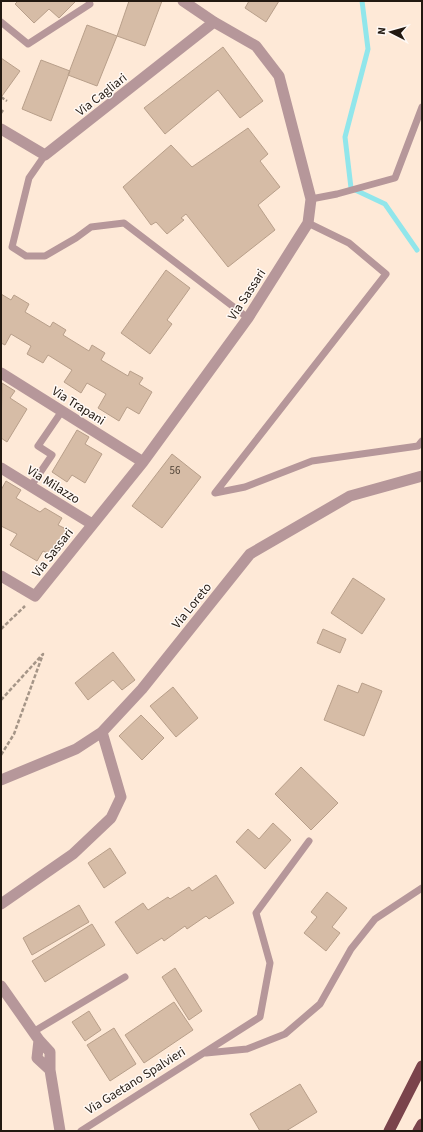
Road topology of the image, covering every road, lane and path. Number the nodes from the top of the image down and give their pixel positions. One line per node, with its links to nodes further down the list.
1 (89, 1): 3 (lane)
2 (183, 1): 4 (street, Via Sassari)
3 (1, 22)
4 (214, 22): 9 (street, Via Cagliari); 10 (street, Via Sassari)
5 (1, 98): 6 (path)
6 (7, 101)
7 (422, 107): 10 (lane)
8 (1, 129): 9 (street)
9 (45, 155): 12 (lane)
10 (310, 199): 11 (street, Via Sassari)
11 (308, 223): 12 (street, Via Sassari); 15 (lane)
12 (248, 318): 16 (street, Via Sassari)
13 (1, 373): 14 (street, Via Trapani)
14 (62, 411): 16 (street, Via Trapani); 19 (lane)
15 (422, 441)
16 (143, 462): 20 (street, Via Sassari)
17 (1, 468): 19 (street, Via Milazzo)
18 (422, 476): 25 (street, Via Loreto)
19 (31, 486): 20 (street, Via Milazzo)
20 (92, 524): 22 (street, Via Sassari)
21 (1, 576): 22 (street)
22 (35, 596): 23 (path)
23 (1, 629)
24 (1, 700): 26 (path)
25 (102, 732): 27 (street, Via Loreto); 30 (street)
26 (1, 755)
27 (1, 780)
28 (309, 841): 34 (lane, Via Gaetano Spalvieri)
29 (422, 888): 34 (lane, Via Gaetano Spalvieri)
30 (1, 904)
31 (125, 977): 33 (lane)
32 (1, 986): 33 (street)
33 (36, 1036): 37 (street)
34 (204, 1053): 38 (lane, Via Gaetano Spalvieri)
35 (422, 1066): 39 (highway)
36 (422, 1124): 40 (highway)
37 (60, 1131)
38 (81, 1131)
39 (389, 1131)
40 (418, 1131)

